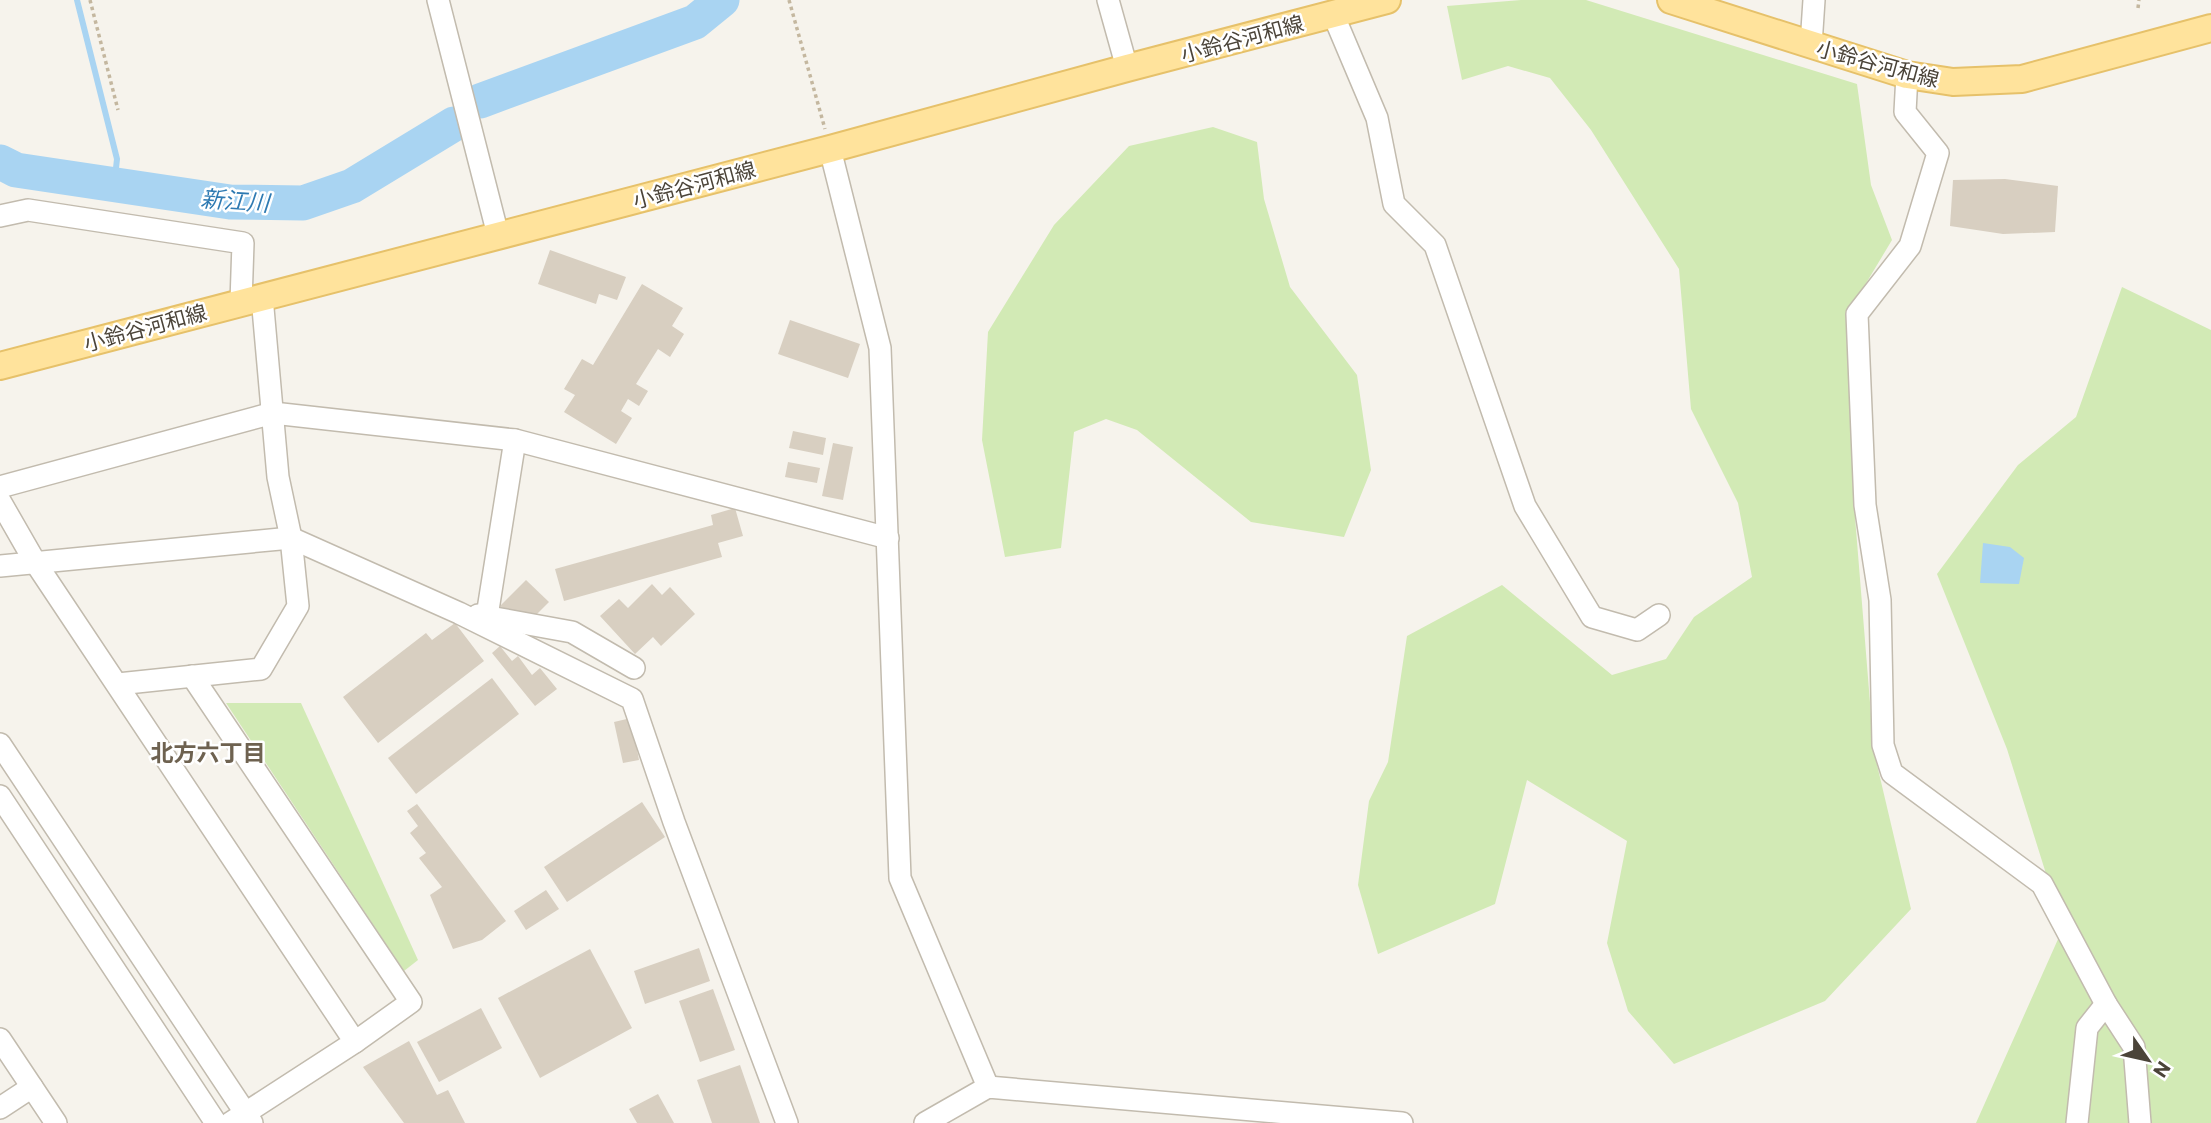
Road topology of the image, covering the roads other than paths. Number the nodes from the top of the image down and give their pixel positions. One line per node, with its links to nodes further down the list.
1 (438, 0): 13 (street)
2 (1108, 0): 9 (street)
3 (1387, 0): 6 (main road, 小鈴谷河和線)
4 (1671, 0): 8 (main road, 小鈴谷河和線)
5 (1814, 0): 8 (street)
6 (1333, 14): 9 (main road, 小鈴谷河和線); 25 (street)
7 (2211, 28): 10 (main road, 小鈴谷河和線)
8 (1811, 45): 10 (main road, 小鈴谷河和線)
9 (1126, 68): 11 (main road, 小鈴谷河和線)
10 (1907, 75): 32 (street)
11 (830, 149): 13 (main road, 小鈴谷河和線); 21 (street)
12 (0, 216): 14 (street)
13 (498, 235): 14 (main road, 小鈴谷河和線)
14 (251, 299): 15 (main road, 小鈴谷河和線); 16 (street)
15 (0, 366)
16 (273, 413): 17 (street); 18 (street); 20 (street)
17 (515, 440): 21 (street); 26 (street)
18 (0, 486)
19 (0, 501): 22 (street)
20 (290, 538): 22 (street); 24 (street); 28 (street)
21 (888, 538): 36 (street)
22 (34, 562): 23 (street); 29 (street)
23 (0, 566)
24 (458, 613): 26 (street); 42 (street)
25 (1659, 615)
26 (488, 616): 27 (street)
27 (634, 668)
28 (192, 676): 29 (street); 34 (street)
29 (118, 684): 34 (street)
30 (0, 744): 39 (street)
31 (0, 796): 41 (street)
32 (2106, 1004): 45 (street); 46 (street)
33 (0, 1039): 35 (street)
34 (355, 1042): 39 (street)
35 (32, 1087): 37 (street); 40 (street)
36 (988, 1087): 38 (street); 43 (street)
37 (0, 1108)
38 (1218, 1115): 44 (street)
39 (243, 1120)
40 (56, 1123)
41 (216, 1123)
42 (787, 1123)
43 (925, 1123)
44 (1402, 1123)
45 (2077, 1123)
46 (2140, 1123)

